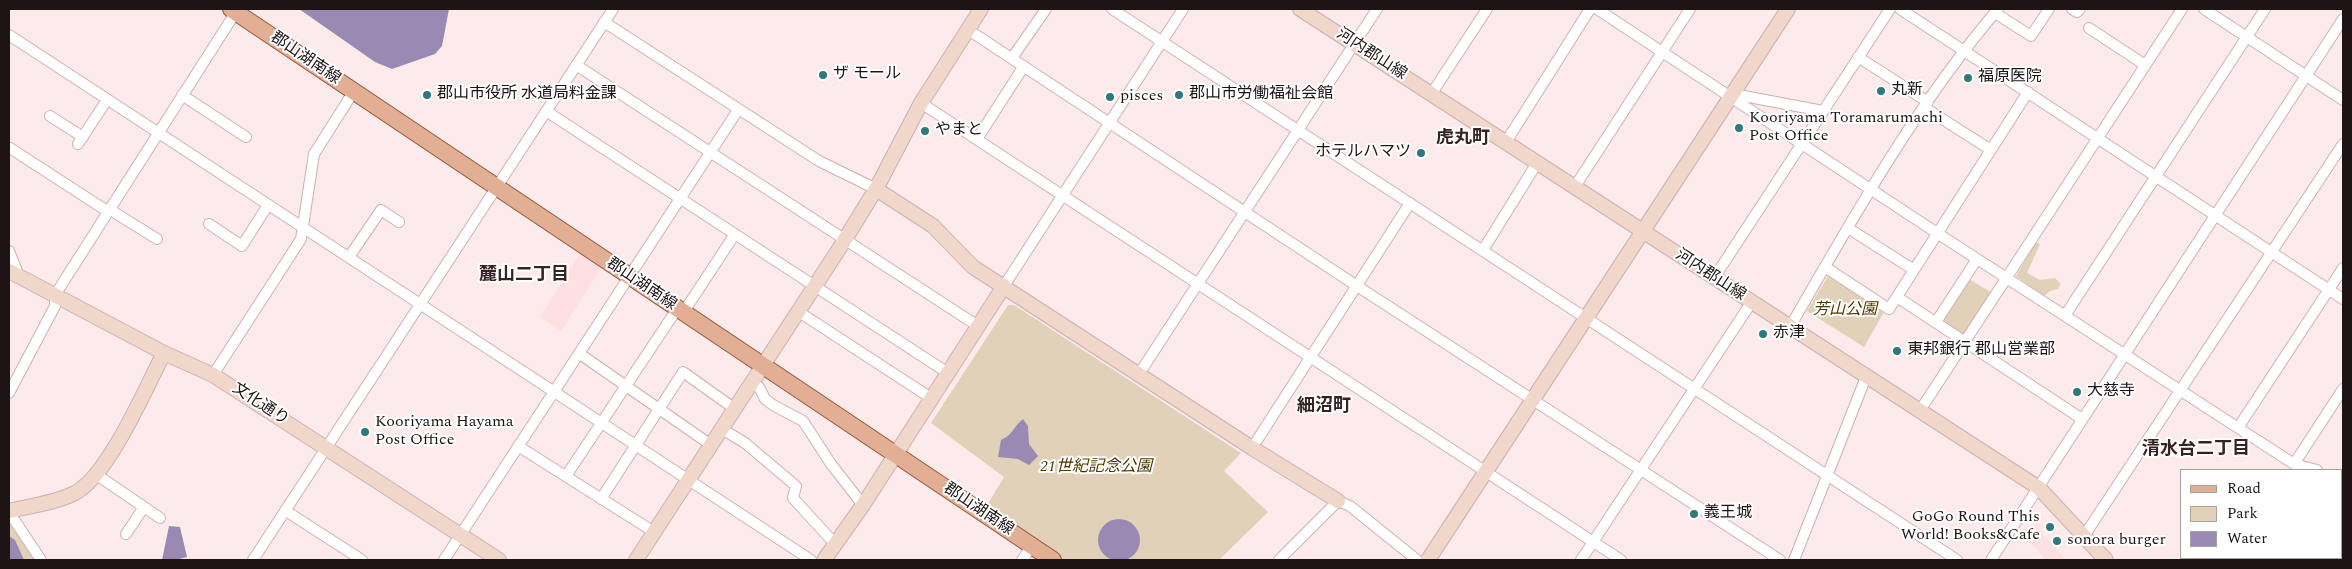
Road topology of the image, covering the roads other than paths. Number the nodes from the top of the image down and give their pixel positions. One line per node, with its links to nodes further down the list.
1 (613, 9): 24 (street)
2 (981, 9): 26 (street)
3 (1046, 9): 34 (street)
4 (1112, 9): 29 (street)
5 (1183, 9): 29 (street)
6 (1300, 9): 30 (street, 河内郡山線)
7 (1377, 9): 30 (street)
8 (1487, 9): 41 (street)
9 (1590, 9): 58 (street)
10 (1597, 9): 32 (street)
11 (1690, 9): 32 (street)
12 (1788, 9): 42 (street)
13 (1890, 9): 33 (street)
14 (1900, 9): 31 (street)
15 (2050, 9): 22 (street)
16 (2072, 9): 17 (street)
17 (2080, 9)
18 (2182, 9): 36 (street)
19 (2204, 9): 28 (street)
20 (2265, 9): 28 (street)
21 (234, 11): 39 (main road, 郡山湖南線); 43 (street)
22 (1996, 11): 31 (street)
23 (2343, 19): 38 (street)
24 (604, 22): 35 (street); 48 (street)
25 (2089, 28): 36 (street)
26 (968, 29): 34 (street); 46 (street)
27 (9, 34): 44 (street)
28 (2247, 36): 38 (street); 65 (street)
29 (1162, 41): 52 (street); 53 (street)
30 (1354, 44): 41 (street, 河内郡山線); 53 (street)
31 (1964, 50): 40 (street); 47 (street)
32 (1661, 52): 42 (street); 67 (street)
33 (1858, 56): 47 (street); 50 (street)
34 (1012, 58): 37 (street)
35 (576, 65): 49 (street); 63 (street)
36 (2145, 65): 56 (street)
37 (1024, 66): 52 (street); 57 (street)
38 (2306, 76): 45 (street); 76 (street)
39 (354, 92): 66 (main road, 郡山湖南線); 79 (street)
40 (2028, 92): 56 (street); 62 (street)
41 (1432, 93): 58 (street, 河内郡山線)
42 (1732, 95): 50 (street); 59 (street); 81 (street)
43 (182, 96): 54 (street); 55 (street)
44 (107, 100): 51 (street); 54 (street)
45 (2343, 100)
46 (921, 103): 57 (street); 68 (street)
47 (1927, 105): 62 (street); 69 (street)
48 (738, 110): 63 (street); 68 (street)
49 (546, 111): 66 (street); 71 (street)
50 (1823, 111): 59 (street)
51 (50, 116)
52 (1110, 123): 70 (street); 75 (street)
53 (1297, 131): 72 (street); 75 (street)
54 (158, 134): 73 (street); 74 (street)
55 (246, 137)
56 (2097, 137): 65 (street); 96 (street)
57 (976, 139): 70 (street)
58 (1506, 142): 64 (street, 河内郡山線)
59 (1802, 143): 69 (street); 97 (street)
60 (2343, 144): 88 (street)
61 (9, 149): 74 (street)
62 (1991, 150): 82 (street)
63 (710, 152): 71 (street); 85 (street)
64 (1537, 163): 67 (street, 河内郡山線); 86 (street)
65 (2156, 176): 76 (street); 110 (street)
66 (497, 188): 95 (main road, 郡山湖南線); 107 (street)
67 (1574, 188): 81 (street, 河内郡山線)
68 (876, 189): 85 (street); 100 (street)
69 (1872, 189): 80 (street); 82 (street)
70 (1062, 195): 98 (street); 100 (street)
71 (680, 198): 83 (street); 95 (street)
72 (1410, 203): 86 (street); 101 (street)
73 (268, 205): 78 (street); 79 (street)
74 (108, 210): 84 (street); 103 (street)
75 (1244, 211): 98 (street); 101 (street)
76 (2215, 215): 88 (street); 116 (street)
77 (399, 222): 89 (street)
78 (209, 224)
79 (303, 228): 89 (street); 123 (street)
80 (1848, 228): 91 (street); 93 (street)
81 (1642, 231): 97 (street, 河内郡山線); 111 (street)
82 (1937, 233): 90 (street); 93 (street)
83 (735, 234): 99 (street); 108 (street)
84 (157, 239)
85 (845, 240): 99 (street); 113 (street)
86 (1483, 250): 111 (street)
87 (9, 251): 94 (street)
88 (2272, 253): 102 (street); 129 (street)
89 (349, 257): 107 (street)
90 (1977, 258): 96 (street); 112 (street)
91 (1825, 267): 104 (street); 114 (street)
92 (2343, 268): 102 (street)
93 (1914, 270): 104 (street)
94 (14, 273): 103 (street, 文化通り)
95 (629, 277): 108 (main road, 郡山湖南線); 118 (street)
96 (2007, 277): 110 (street); 115 (street)
97 (1714, 278): 106 (street, 河内郡山線)
98 (1198, 283): 119 (street); 122 (street)
99 (815, 286): 109 (street); 121 (street)
100 (1004, 286): 113 (street); 122 (street)
101 (1357, 286): 119 (street); 133 (street)
102 (2329, 290): 105 (street); 140 (street)
103 (55, 295): 117 (street, 文化通り); 131 (street)
104 (1897, 297): 112 (street)
105 (2343, 299)
106 (1751, 303): 114 (street, 河内郡山線); 127 (street)
107 (420, 304): 130 (street); 144 (street)
108 (680, 311): 120 (main road, 郡山湖南線); 126 (street)
109 (798, 312): 120 (street); 132 (street)
110 (2066, 314): 116 (street)
111 (1586, 318): 127 (street); 133 (street)
112 (1936, 322): 115 (street)
113 (978, 326): 121 (street)
114 (1790, 328): 124 (street, 河内郡山線)
115 (1965, 342): 136 (street); 137 (street)
116 (2124, 352): 129 (street); 137 (street)
117 (164, 353): 123 (street, 文化通り); 151 (street)
118 (580, 354): 126 (street); 130 (street)
119 (1311, 357): 145 (street); 150 (street)
120 (762, 367): 125 (street); 146 (main road, 郡山湖南線)
121 (948, 373): 132 (street)
122 (1139, 374): 145 (street)
123 (213, 375): 144 (street, 文化通り)
124 (1866, 377): 136 (street, 河内郡山線); 153 (street)
125 (752, 383): 135 (street); 158 (street)
126 (625, 385): 134 (street); 138 (street)
127 (1693, 389): 148 (street); 153 (street)
128 (2343, 389): 147 (street)
129 (2182, 390): 140 (street); 166 (street)
130 (555, 392): 138 (street); 143 (street)
131 (9, 393)
132 (931, 398): 146 (street)
133 (1532, 399): 148 (street); 150 (street)
134 (659, 408): 135 (street); 141 (street); 142 (street)
135 (735, 409): 139 (street)
136 (1919, 412): 155 (street, 河内郡山線)
137 (2082, 419): 155 (street)
138 (600, 422): 141 (street); 152 (street)
139 (722, 428): 142 (street); 168 (street)
140 (2238, 428): 147 (street)
141 (635, 444): 154 (street); 156 (street)
142 (711, 444): 154 (street)
143 (518, 446): 152 (street); 165 (street)
144 (328, 448): 161 (street); 165 (street, 文化通り)
145 (1252, 448): 157 (street)
146 (895, 454): 158 (street); 169 (main road, 郡山湖南線)
147 (2294, 464): 149 (street)
148 (1642, 469): 167 (street); 185 (street)
149 (2313, 469)
150 (1486, 472): 167 (street); 182 (street)
151 (97, 475): 159 (street); 160 (street)
152 (566, 476): 156 (street)
153 (1828, 476): 186 (street); 187 (street)
154 (689, 479): 163 (street); 176 (street)
155 (2039, 488): 166 (street, 河内郡山線); 188 (street)
156 (601, 499): 163 (street)
157 (1338, 501): 180 (street); 181 (street)
158 (863, 505): 168 (street)
159 (144, 506): 162 (street); 164 (street)
160 (9, 511): 171 (street)
161 (286, 511): 170 (street); 172 (street)
162 (160, 518)
163 (654, 532): 175 (street)
164 (126, 534)
165 (461, 535): 173 (street); 174 (street, 文化通り)
166 (2084, 536): 189 (street, 河内郡山線)
167 (1593, 542): 183 (street); 184 (street)
168 (836, 546): 177 (street)
169 (1032, 546): 178 (street); 179 (main road, 郡山湖南線)
170 (256, 559)
171 (41, 560)
172 (362, 560)
173 (444, 560)
174 (499, 560)
175 (636, 560)
176 (811, 560)
177 (824, 560)
178 (1022, 560)
179 (1053, 560)
180 (1279, 560)
181 (1418, 560)
182 (1428, 560)
183 (1581, 560)
184 (1621, 560)
185 (1780, 560)
186 (1794, 560)
187 (1957, 560)
188 (1991, 560)
189 (2106, 560)

